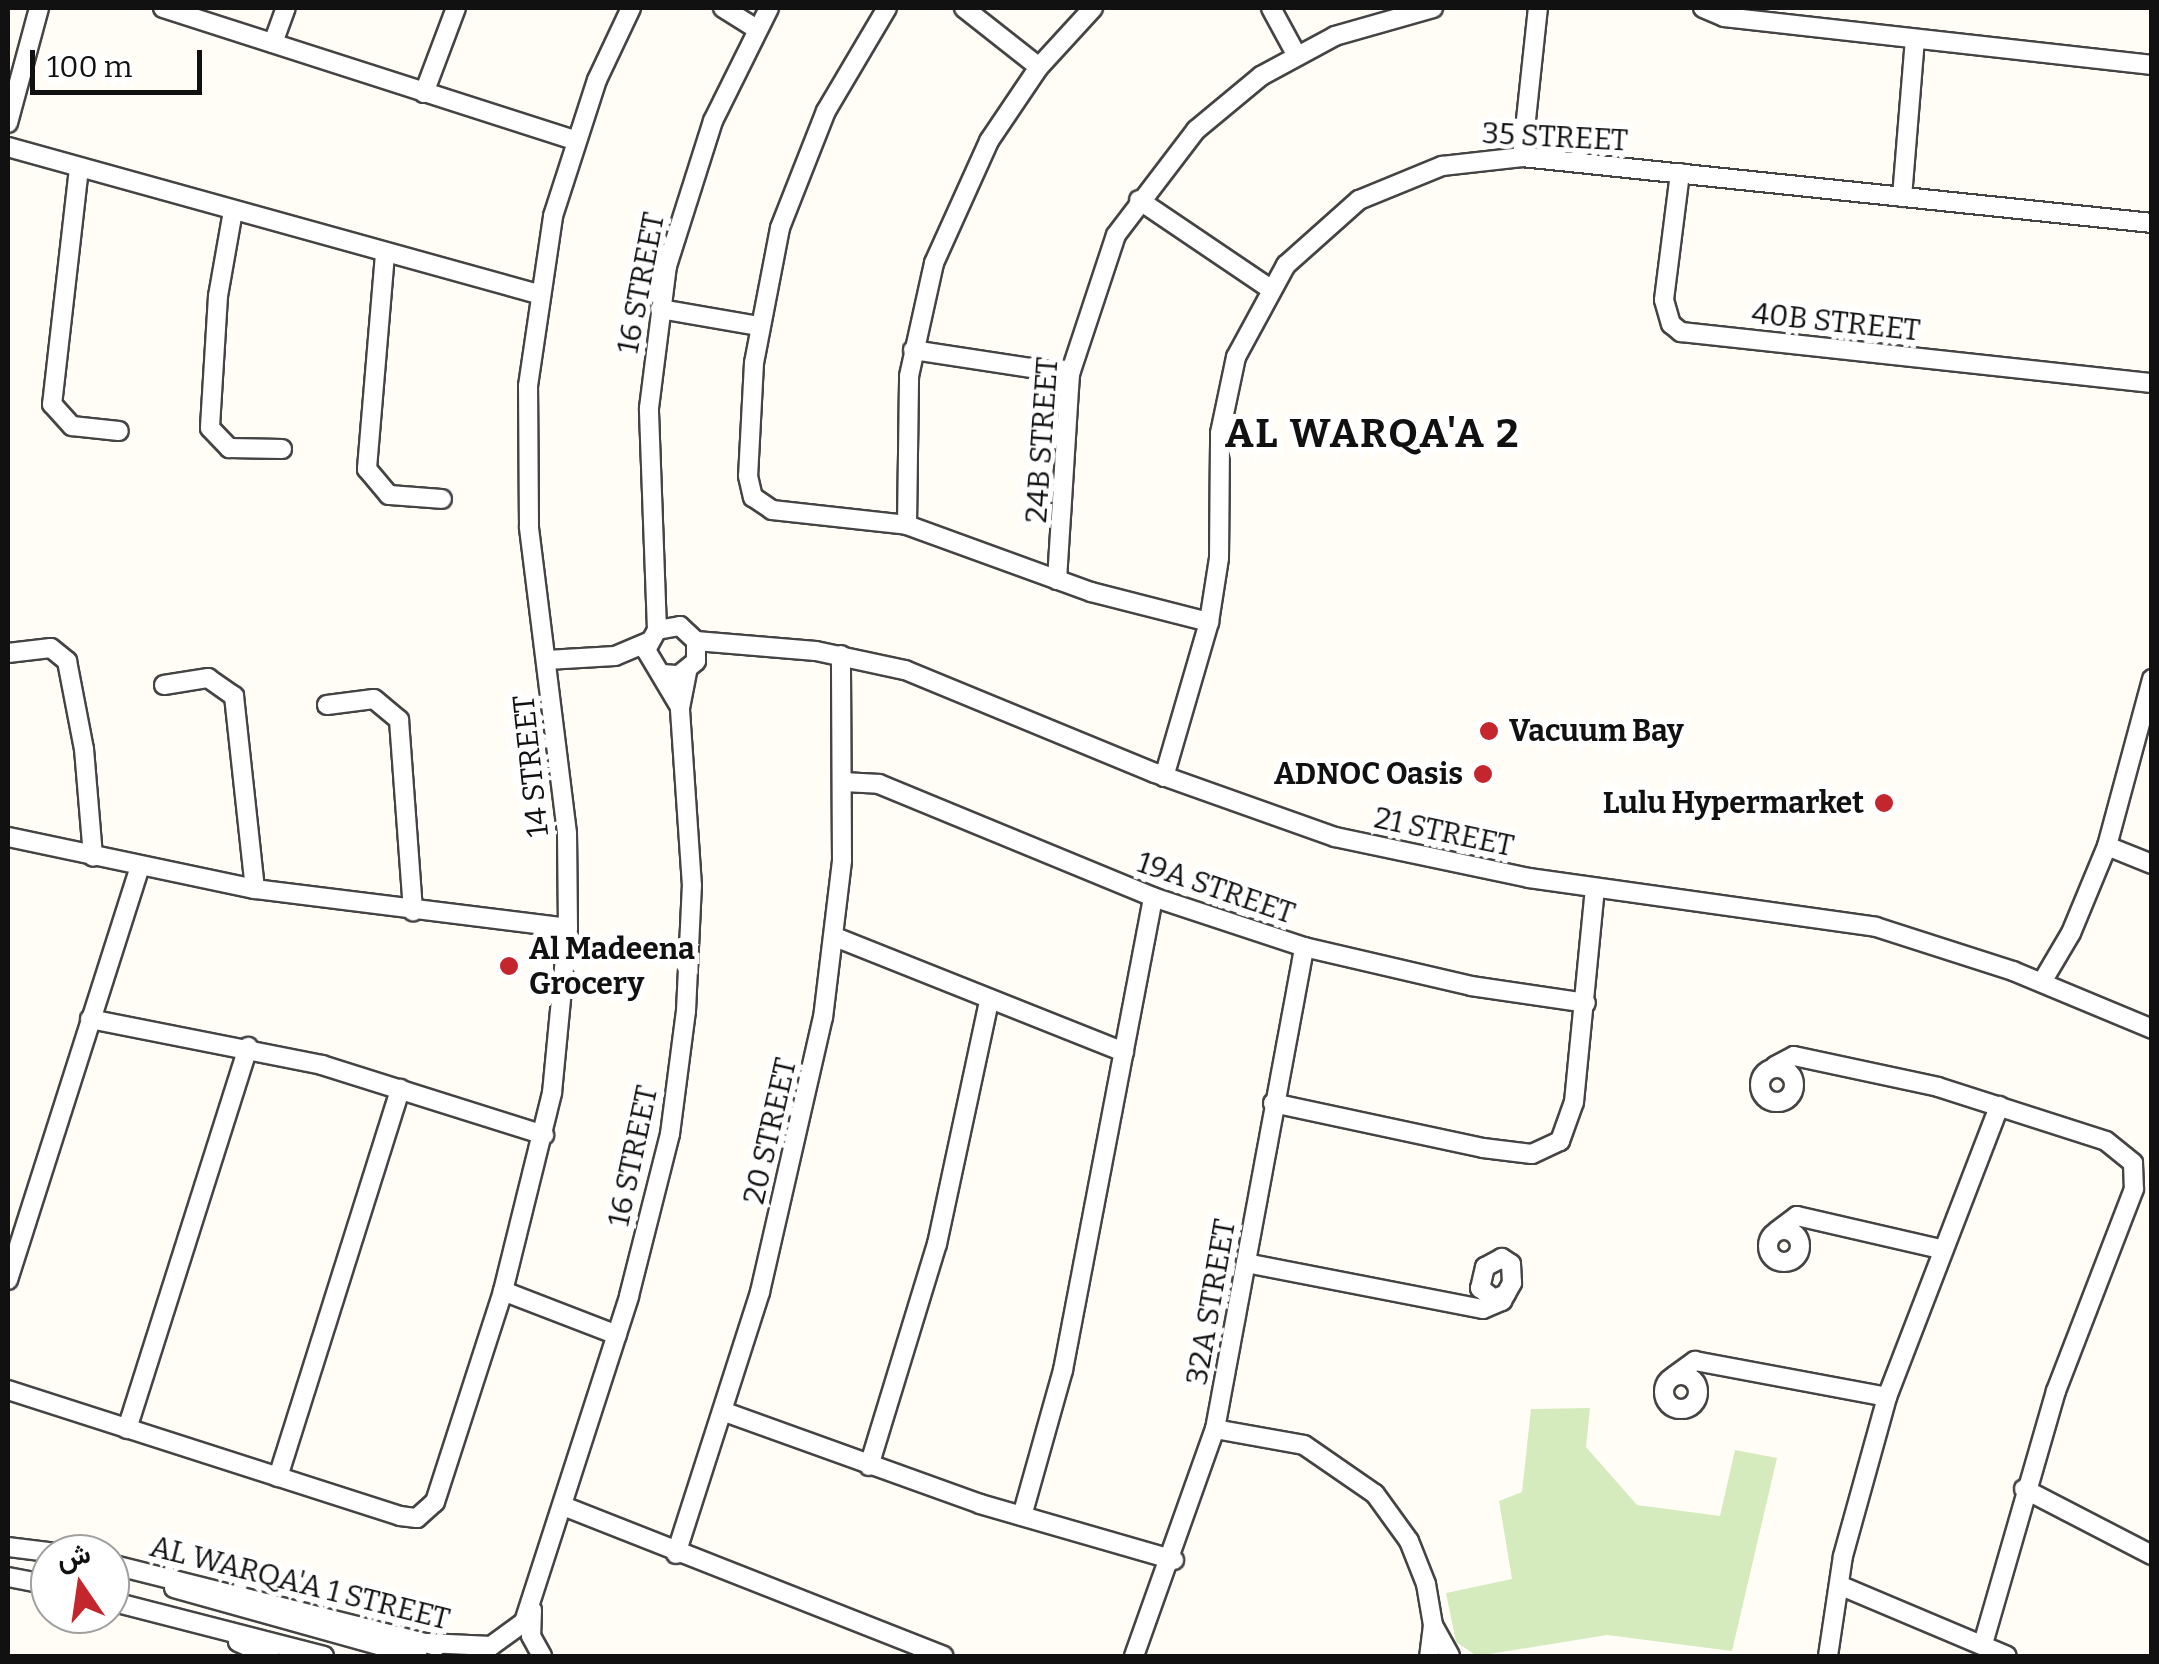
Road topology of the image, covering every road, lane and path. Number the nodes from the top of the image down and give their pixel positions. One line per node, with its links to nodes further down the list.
1 (39, 8): 22 (street)
2 (164, 8): 17 (street)
3 (286, 8): 17 (street)
4 (456, 8): 21 (street)
5 (631, 8): 23 (street, 14 STREET)
6 (723, 8): 15 (street)
7 (734, 8): 15 (street)
8 (887, 8): 36 (street)
9 (964, 8): 20 (street)
10 (1093, 8): 20 (street)
11 (1271, 8): 18 (street)
12 (1433, 8): 18 (street, 24B STREET)
13 (1538, 8): 25 (street)
14 (1703, 8): 16 (street)
15 (762, 19): 35 (street, 16 STREET)
16 (1914, 40): 19 (street); 28 (street)
17 (272, 43): 21 (street)
18 (1296, 54): 29 (street, 24B STREET)
19 (2152, 65)
20 (1039, 67): 37 (street)
21 (424, 93): 23 (street)
22 (8, 123)
23 (575, 140): 34 (street, 14 STREET)
24 (8, 147): 26 (street)
25 (1522, 157): 27 (street, 35 STREET); 33 (street, 35 STREET)
26 (79, 168): 30 (street); 40 (street)
27 (1680, 173): 28 (street, 35 STREET); 39 (street, 40B STREET)
28 (1902, 197): 31 (street, 35 STREET)
29 (1138, 200): 33 (street); 38 (street, 24B STREET)
30 (233, 211): 32 (street); 41 (street)
31 (2152, 223)
32 (385, 254): 34 (street); 42 (street)
33 (1269, 288): 46 (street, 35 STREET)
34 (538, 294): 54 (street, 14 STREET)
35 (659, 314): 36 (street); 45 (street, 16 STREET)
36 (758, 326): 43 (street)
37 (913, 350): 38 (street); 43 (street)
38 (1070, 374): 44 (street, 24B STREET)
39 (2152, 383)
40 (119, 430)
41 (282, 449)
42 (442, 498)
43 (907, 525): 44 (street)
44 (1057, 580): 46 (street)
45 (660, 586): 47 (street, 16 STREET); 48 (street, 16 STREET)
46 (1210, 622): 61 (street, 35 STREET)
47 (680, 626): 48 (street); 49 (street)
48 (652, 636): 52 (street); 56 (street, 16 STREET)
49 (696, 640): 50 (street, 21 STREET); 55 (street, 16 STREET)
50 (737, 649): 53 (street, 21 STREET); 55 (street, 21 STREET)
51 (8, 653): 65 (street)
52 (616, 656): 54 (street); 56 (street)
53 (846, 656): 61 (street, 21 STREET); 62 (street, 20 STREET)
54 (547, 665): 72 (street, 14 STREET)
55 (691, 666): 56 (street, 21 STREET); 60 (street, 16 STREET)
56 (657, 669): 60 (street, 16 STREET)
57 (2152, 679): 64 (street)
58 (164, 685): 68 (street)
59 (327, 704): 71 (street)
60 (680, 708): 99 (street, 16 STREET)
61 (1160, 775): 69 (street, 21 STREET)
62 (843, 782): 70 (street, 19A STREET); 73 (street, 20 STREET)
63 (8, 837): 65 (street)
64 (2107, 846): 66 (street); 75 (street)
65 (93, 857): 67 (street)
66 (2152, 864)
67 (140, 867): 68 (street); 78 (street)
68 (255, 889): 71 (street)
69 (1600, 889): 75 (street, 21 STREET); 77 (street)
70 (1153, 897): 74 (street, 19A STREET); 81 (street)
71 (413, 911): 72 (street)
72 (568, 928): 88 (street, 14 STREET)
73 (836, 937): 76 (street); 105 (street, 20 STREET)
74 (1304, 947): 77 (street, 19A STREET); 86 (street, 32A STREET)
75 (2047, 984): 79 (street, 21 STREET)
76 (989, 1002): 81 (street); 108 (street)
77 (1586, 1004): 86 (street)
78 (90, 1019): 80 (street); 94 (street)
79 (2152, 1029)
80 (248, 1047): 85 (street); 107 (street)
81 (1124, 1052): 112 (street)
82 (1816, 1061): 83 (street); 84 (street); 87 (street)
83 (1775, 1066): 84 (street); 84 (street)
84 (1791, 1081)
85 (400, 1089): 88 (street); 109 (street)
86 (1274, 1103): 93 (street, 32A STREET)
87 (1999, 1106): 92 (street); 110 (street)
88 (544, 1135): 96 (street, 14 STREET)
89 (1831, 1224): 90 (street); 91 (street); 92 (street)
90 (1776, 1231): 91 (street); 91 (street)
91 (1800, 1241)
92 (1940, 1250): 104 (street)
93 (1246, 1262): 98 (street); 106 (street, 32A STREET)
94 (8, 1280)
95 (1480, 1282): 97 (street); 97 (street); 98 (street)
96 (504, 1291): 99 (street); 109 (street, 14 STREET)
97 (1506, 1294): 98 (street)
98 (1449, 1302)
99 (618, 1329): 111 (street, 16 STREET)
100 (1725, 1366): 101 (street); 102 (street); 104 (street)
101 (1674, 1376): 102 (street); 102 (street)
102 (1696, 1387)
103 (8, 1390): 107 (street)
104 (1887, 1397): 117 (street)
105 (724, 1412): 108 (street); 113 (street, 20 STREET)
106 (1216, 1428): 115 (street, 32A STREET); 120 (street)
107 (127, 1429): 109 (street)
108 (869, 1466): 112 (street)
109 (278, 1477)
110 (2024, 1489): 114 (street); 122 (street)
111 (561, 1511): 113 (street); 118 (street, 16 STREET)
112 (1022, 1516): 115 (street)
113 (676, 1554): 129 (street)
114 (2152, 1555)
115 (1174, 1560): 130 (street, 32A STREET)
116 (130, 1569): 123 (street, AL WARQA'A 1 STREET)
117 (1838, 1585): 122 (street); 124 (street)
118 (533, 1602): 123 (street, 16 STREET); 128 (street, 16 STREET)
119 (130, 1605): 121 (street)
120 (1433, 1624): 131 (street); 132 (street)
121 (212, 1626): 125 (street); 126 (street)
122 (1984, 1644): 133 (street)
123 (423, 1650): 127 (street, AL WARQA'A 1 STREET)
124 (1825, 1652)
125 (270, 1656)
126 (324, 1656)
127 (476, 1656)
128 (542, 1656)
129 (943, 1656)
130 (1134, 1656)
131 (1429, 1656)
132 (1450, 1656)
133 (2007, 1656)

